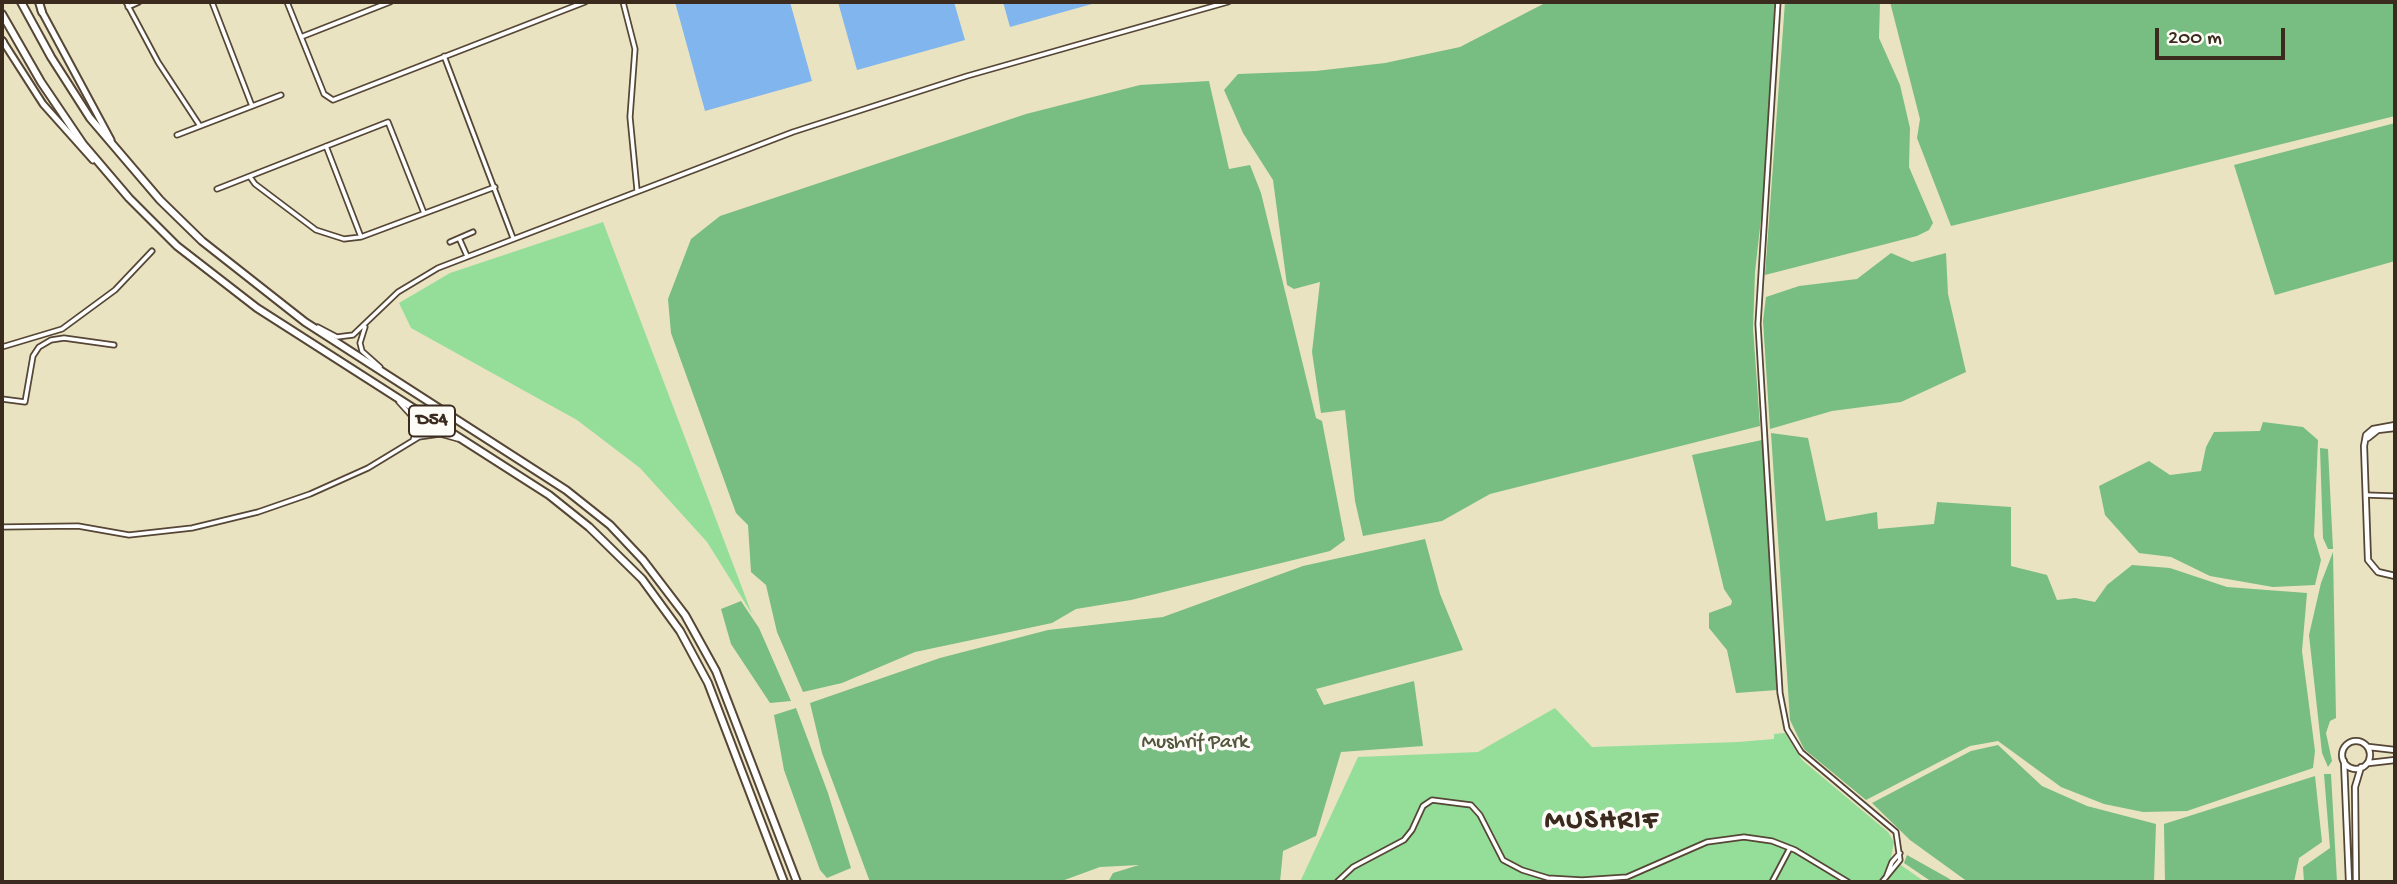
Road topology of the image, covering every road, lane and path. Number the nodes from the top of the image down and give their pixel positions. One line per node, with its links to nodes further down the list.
1 (21, 2): 22 (highway, D54)
2 (37, 2): 12 (highway)
3 (139, 2): 11 (street)
4 (212, 2): 18 (street)
5 (287, 2): 14 (street)
6 (390, 2): 14 (street)
7 (585, 2): 16 (street)
8 (623, 2): 27 (street)
9 (1228, 2): 27 (street)
10 (1778, 2): 61 (street)
11 (127, 4): 19 (street)
12 (42, 12): 22 (main road)
13 (2, 14): 23 (highway, D54)
14 (301, 37): 16 (street)
15 (2, 41): 23 (main road)
16 (444, 56): 25 (street)
17 (281, 95): 18 (street)
18 (252, 106): 19 (street)
19 (200, 126): 20 (street)
20 (177, 135)
21 (326, 146): 24 (street); 28 (street); 30 (street)
22 (115, 149): 36 (highway, D54)
23 (97, 163): 41 (highway, D54)
24 (250, 176): 26 (street); 30 (street)
25 (495, 187): 28 (street); 32 (street)
26 (218, 189)
27 (637, 190): 32 (street)
28 (424, 214): 30 (street)
29 (473, 232): 31 (street)
30 (361, 237)
31 (459, 238): 33 (street); 35 (street)
32 (513, 238): 35 (street)
33 (450, 242)
34 (152, 251): 39 (street)
35 (467, 256): 37 (street)
36 (304, 322): 37 (street); 40 (highway, D54)
37 (365, 327): 40 (street)
38 (114, 345): 42 (street)
39 (2, 347)
40 (394, 380): 57 (highway, D54)
41 (395, 397): 44 (street); 45 (highway, D54)
42 (2, 398)
43 (2395, 427): 46 (street)
44 (412, 441): 45 (street); 48 (street)
45 (464, 441): 56 (highway, D54)
46 (2365, 495): 47 (street); 49 (street)
47 (2395, 496)
48 (2, 527)
49 (2395, 576)
50 (2367, 746): 51 (street); 53 (street); 54 (street)
51 (2395, 750)
52 (2395, 760): 54 (street)
53 (2344, 761): 54 (street); 62 (street)
54 (2363, 766): 63 (street)
55 (1790, 848): 58 (street); 59 (street); 60 (street)
56 (784, 882)
57 (797, 882)
58 (1337, 882)
59 (1772, 882)
60 (1848, 882)
61 (1882, 882)
62 (2349, 882)
63 (2356, 882)

